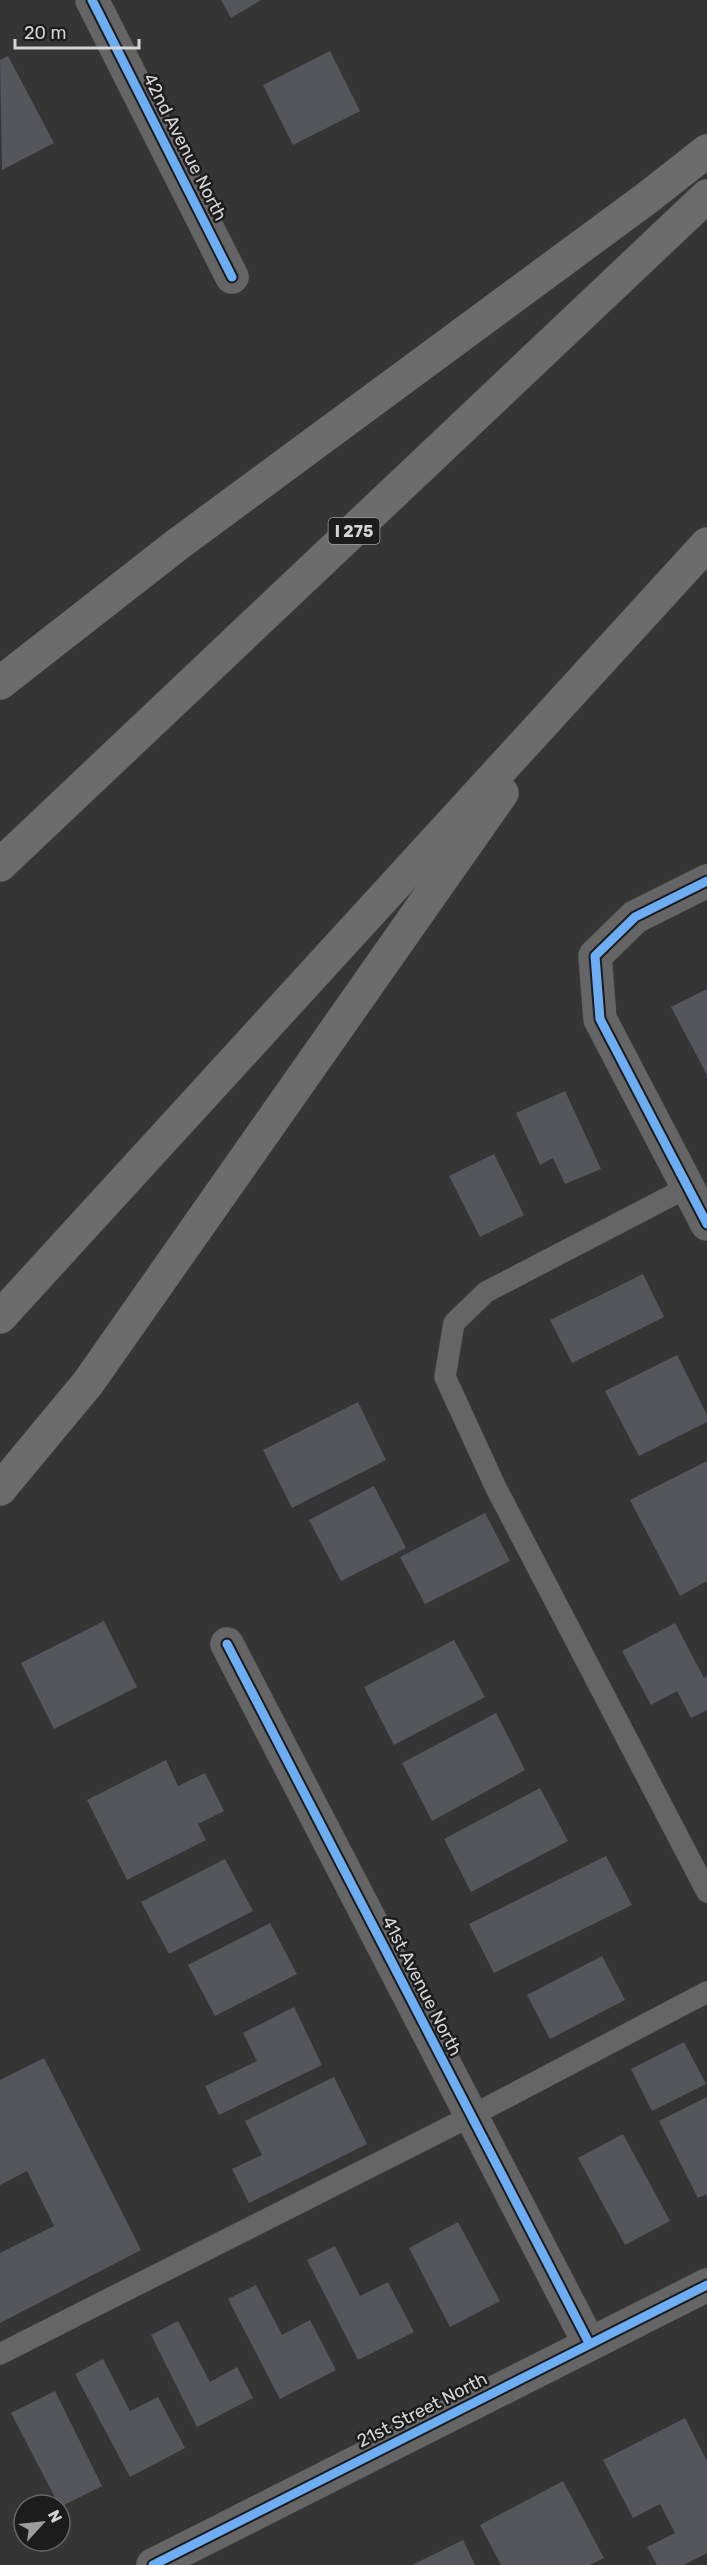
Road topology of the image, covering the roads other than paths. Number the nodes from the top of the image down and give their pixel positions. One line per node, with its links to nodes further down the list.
1 (92, 0): 4 (street, 42nd Avenue North)
2 (707, 151): 7 (highway)
3 (707, 196): 8 (highway, I 275)
4 (232, 278)
5 (707, 544): 6 (highway)
6 (581, 681): 12 (highway); 13 (highway)
7 (0, 683)
8 (0, 865)
9 (707, 881): 10 (street)
10 (688, 1187): 11 (street); 15 (lane)
11 (707, 1224)
12 (0, 1317)
13 (0, 1489)
14 (226, 1644): 17 (street, 41st Avenue North)
15 (707, 1892)
16 (707, 1992): 17 (lane)
17 (471, 2116): 19 (street, 41st Avenue North); 20 (lane)
18 (707, 2285): 19 (street, 21st Street North)
19 (589, 2343): 21 (street, 21st Street North)
20 (0, 2354)
21 (153, 2565)

